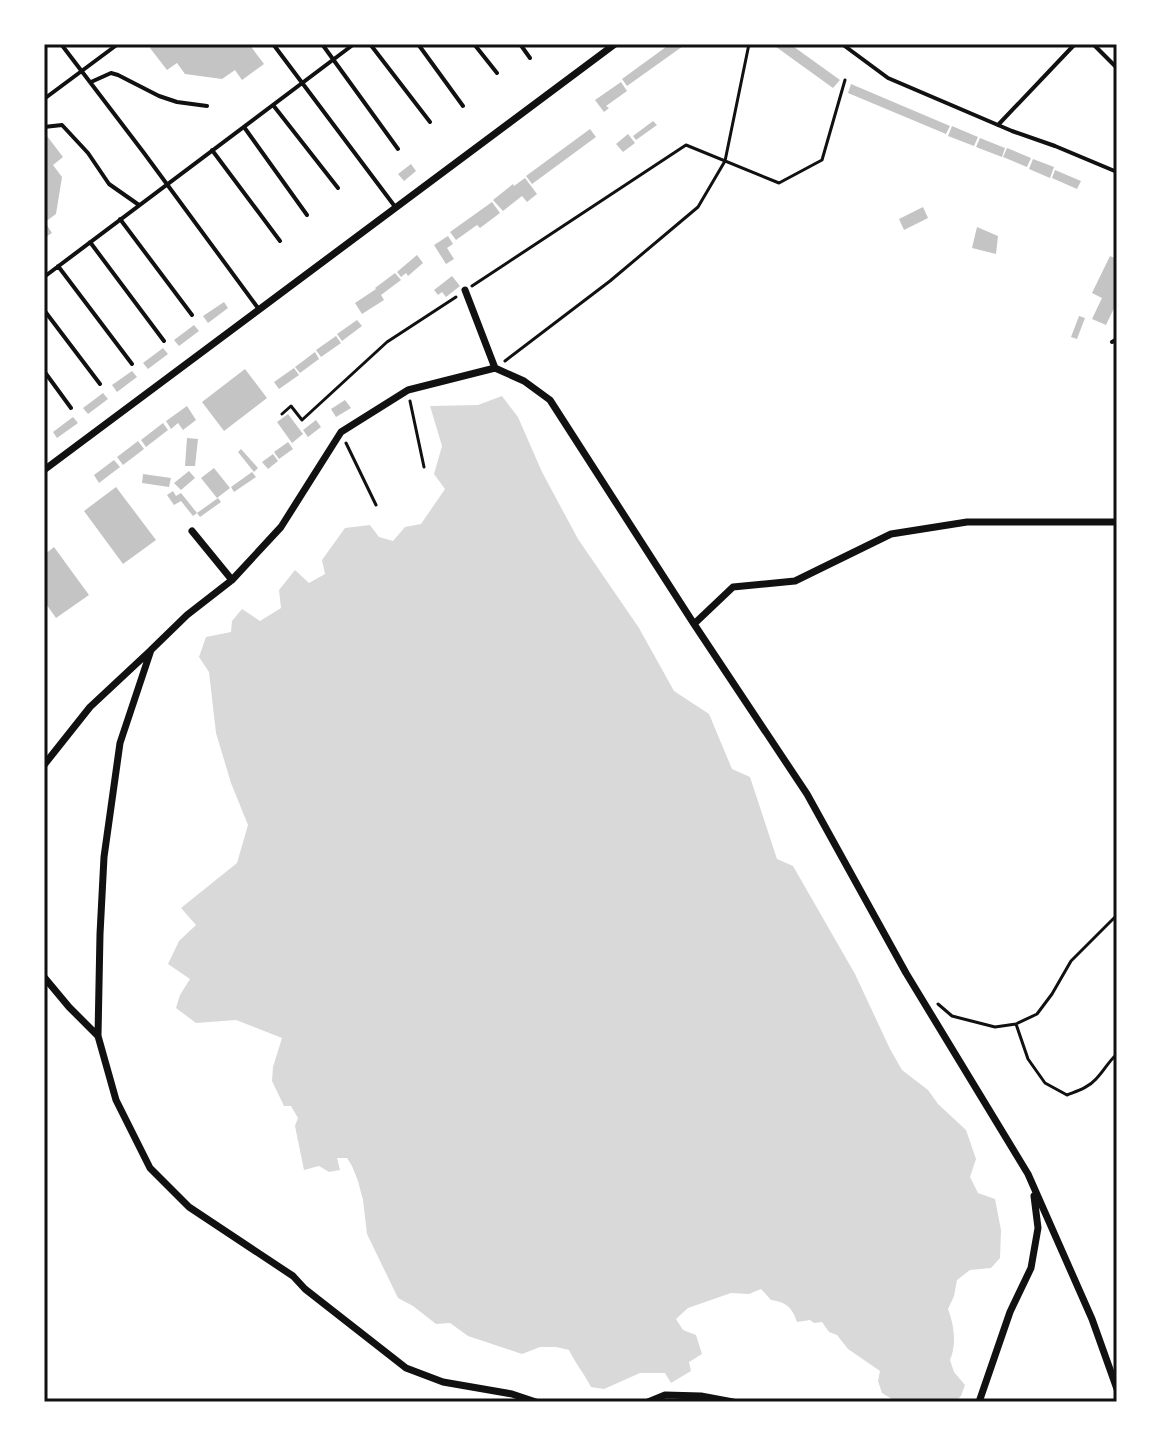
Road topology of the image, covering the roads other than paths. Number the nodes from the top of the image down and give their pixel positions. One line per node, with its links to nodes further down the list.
1 (61, 44): 17 (lane)
2 (118, 44): 17 (lane)
3 (273, 44): 20 (lane)
4 (322, 44): 15 (lane)
5 (354, 44): 15 (lane)
6 (370, 44): 25 (lane)
7 (418, 44): 24 (lane)
8 (474, 44): 18 (lane)
9 (520, 44): 14 (lane)
10 (615, 44): 35 (street)
11 (842, 44): 26 (lane)
12 (1075, 44): 26 (lane)
13 (1093, 44): 16 (lane)
14 (530, 58)
15 (333, 60): 20 (lane); 29 (lane)
16 (1117, 68)
17 (82, 70): 19 (lane); 21 (lane)
18 (497, 73)
19 (91, 82): 23 (lane); 32 (lane)
20 (302, 83): 22 (lane); 35 (lane)
21 (44, 99)
22 (273, 105): 28 (lane); 33 (lane)
23 (207, 106)
24 (463, 106)
25 (430, 122)
26 (998, 125): 31 (lane)
27 (44, 127): 34 (lane)
28 (244, 127): 30 (lane); 36 (lane)
29 (398, 149)
30 (212, 150): 32 (lane); 38 (lane)
31 (1117, 172)
32 (167, 184): 34 (lane); 44 (lane)
33 (338, 188)
34 (139, 205): 37 (lane)
35 (396, 208): 44 (street)
36 (307, 215)
37 (120, 219): 39 (lane); 45 (lane)
38 (280, 241)
39 (90, 242): 40 (lane); 46 (lane)
40 (58, 266): 41 (lane); 47 (lane)
41 (44, 277)
42 (465, 290): 48 (street)
43 (44, 310): 50 (lane)
44 (260, 310): 52 (street)
45 (192, 315)
46 (164, 341)
47 (132, 364)
48 (495, 368): 55 (street); 56 (street)
49 (44, 371): 51 (lane)
50 (100, 384)
51 (71, 408)
52 (44, 470)
53 (1117, 522): 56 (street)
54 (192, 531): 55 (street)
55 (232, 580): 57 (street)
56 (694, 624): 61 (street)
57 (151, 650): 58 (street); 60 (street)
58 (44, 765)
59 (44, 977): 60 (street)
60 (98, 1036): 63 (street)
61 (1032, 1186): 62 (street); 66 (street)
62 (1117, 1389)
63 (536, 1402)
64 (648, 1402): 65 (street)
65 (733, 1402)
66 (979, 1402)

